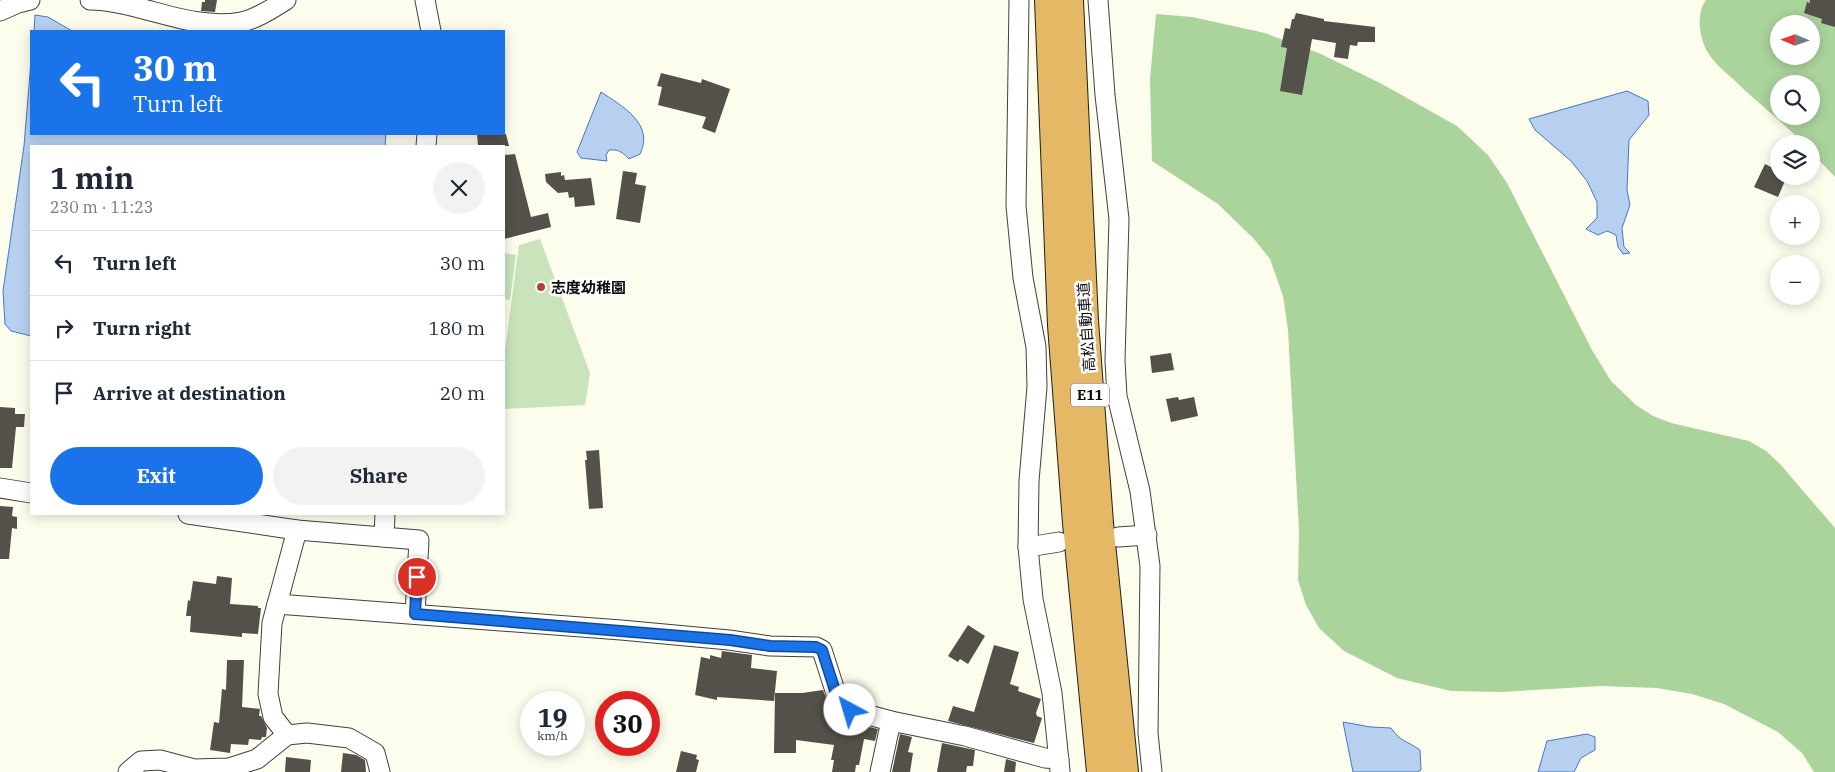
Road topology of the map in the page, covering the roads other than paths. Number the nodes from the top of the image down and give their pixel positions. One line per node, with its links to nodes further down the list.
1 (30, 0): 9 (street)
2 (90, 0): 3 (street)
3 (286, 0)
4 (425, 0): 10 (street)
5 (1019, 0): 20 (street)
6 (1048, 0): 29 (highway, 高松自動車道 / E11)
7 (1070, 0): 30 (highway, 高松自動車道 / E11)
8 (1098, 0): 16 (street)
9 (0, 11)
10 (431, 30)
11 (0, 488): 12 (street)
12 (30, 493)
13 (195, 515): 15 (street)
14 (384, 515): 17 (street)
15 (297, 530): 17 (street); 21 (street)
16 (1147, 535): 18 (street); 31 (street)
17 (384, 537): 22 (street)
18 (1118, 537)
19 (1059, 542): 20 (street)
20 (1028, 547): 25 (street)
21 (277, 604): 22 (street); 24 (street)
22 (415, 614): 23 (street)
23 (890, 721): 25 (street); 28 (street)
24 (287, 736): 26 (street); 27 (street)
25 (1060, 766)
26 (128, 772)
27 (380, 772)
28 (880, 772)
29 (1100, 772)
30 (1125, 772)
31 (1152, 772)

